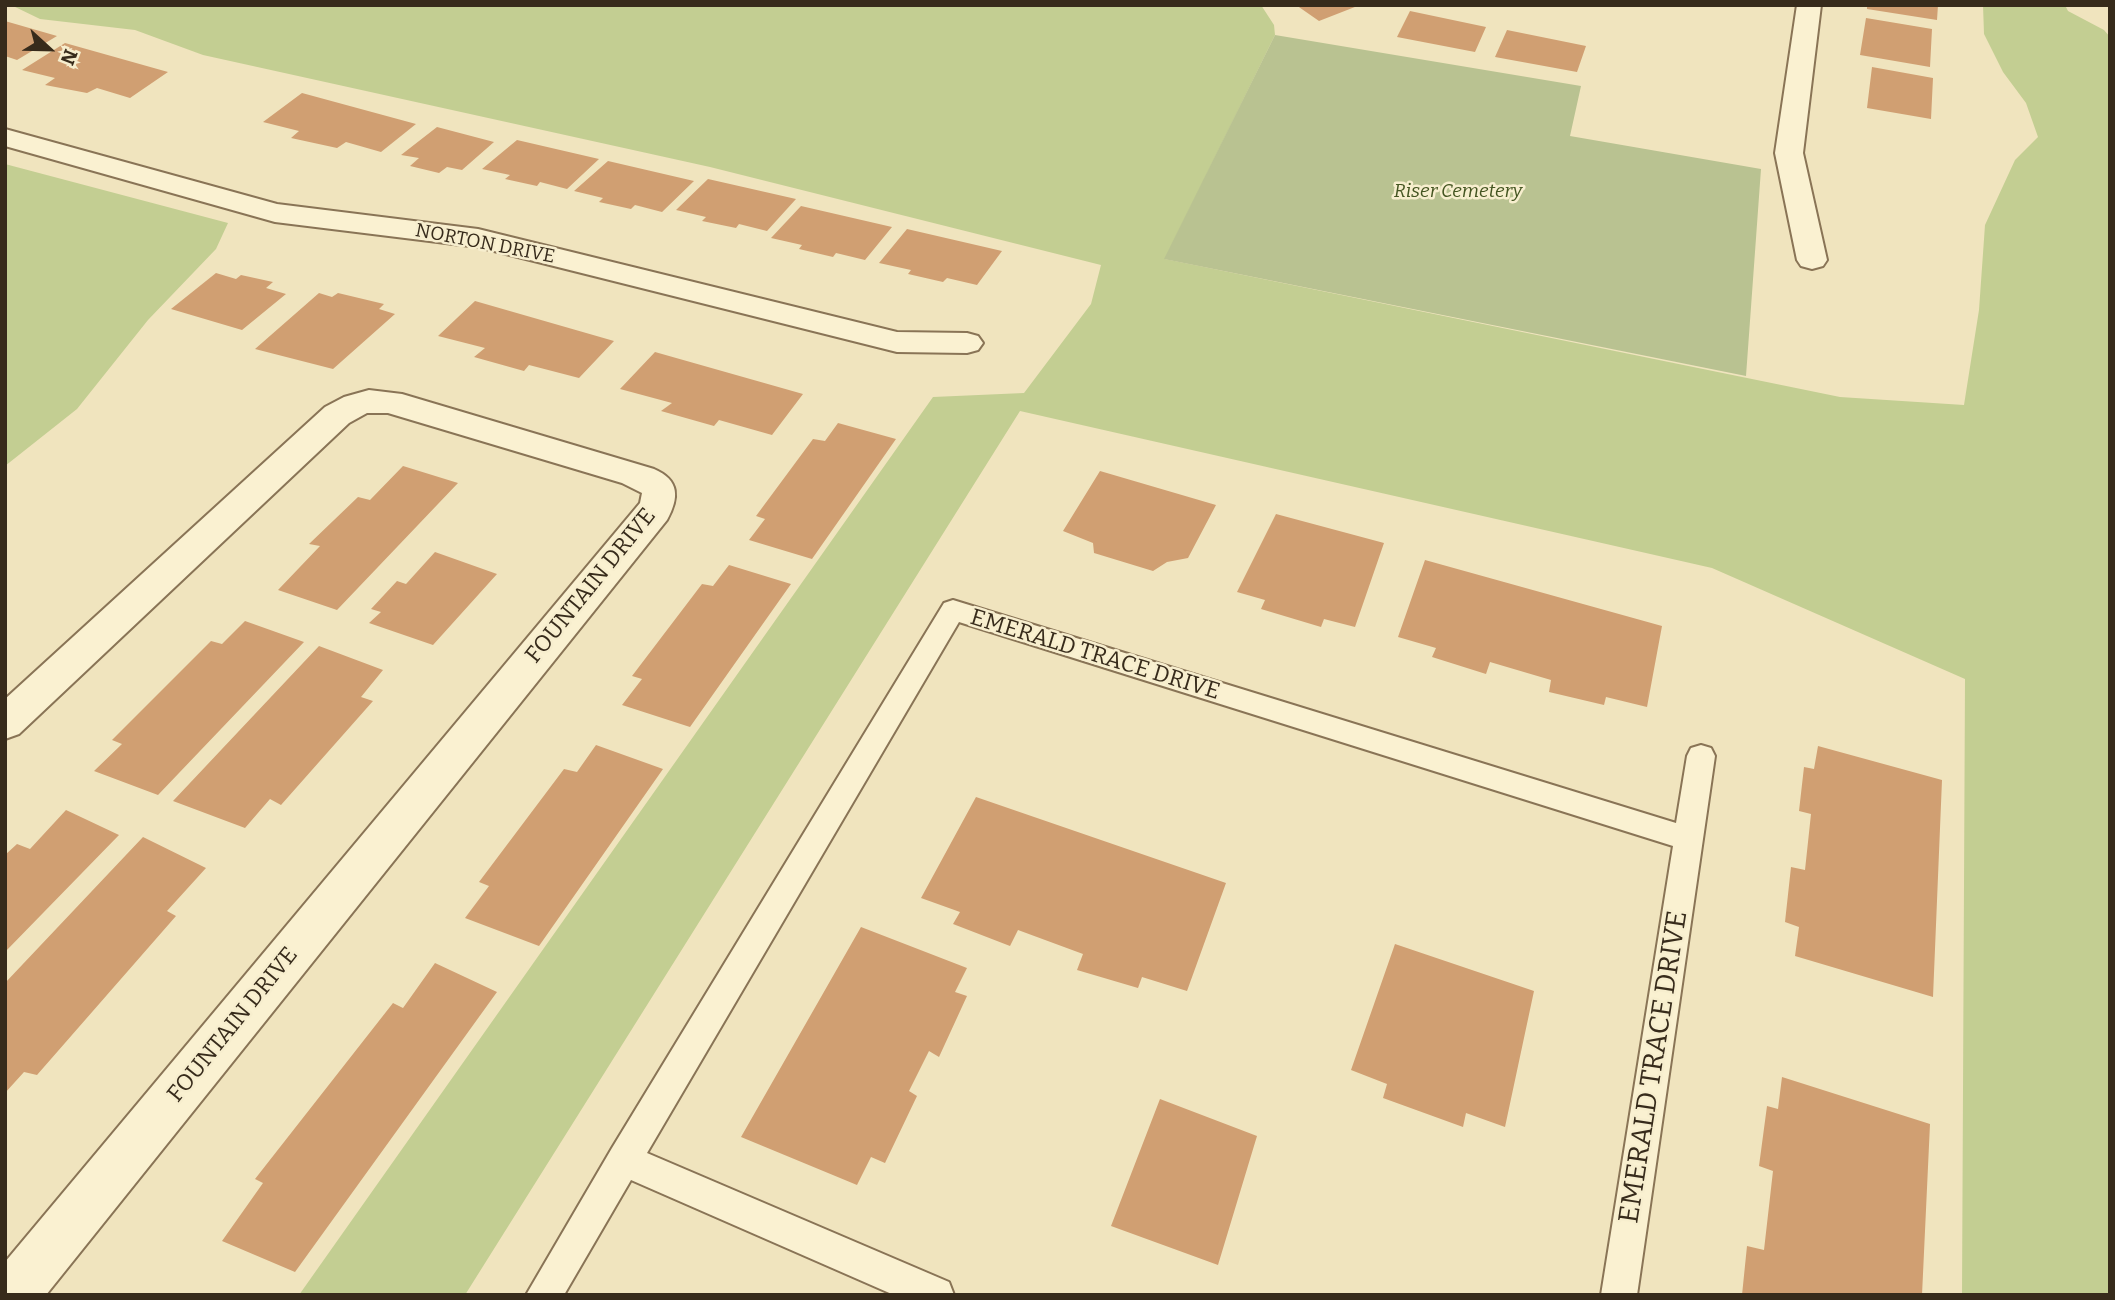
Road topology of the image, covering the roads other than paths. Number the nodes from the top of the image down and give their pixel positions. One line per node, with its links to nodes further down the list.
1 (1809, 5): 3 (street)
2 (5, 137): 4 (street, NORTON DRIVE)
3 (1812, 260)
4 (967, 344)
5 (5, 723): 9 (street, FOUNTAIN DRIVE)
6 (1701, 756): 7 (lane, EMERALD TRACE DRIVE)
7 (1689, 839): 8 (lane, EMERALD TRACE DRIVE); 12 (lane, EMERALD TRACE DRIVE)
8 (624, 1160): 10 (lane, EMERALD TRACE DRIVE); 11 (lane)
9 (12, 1295)
10 (544, 1295)
11 (936, 1295)
12 (1619, 1295)

